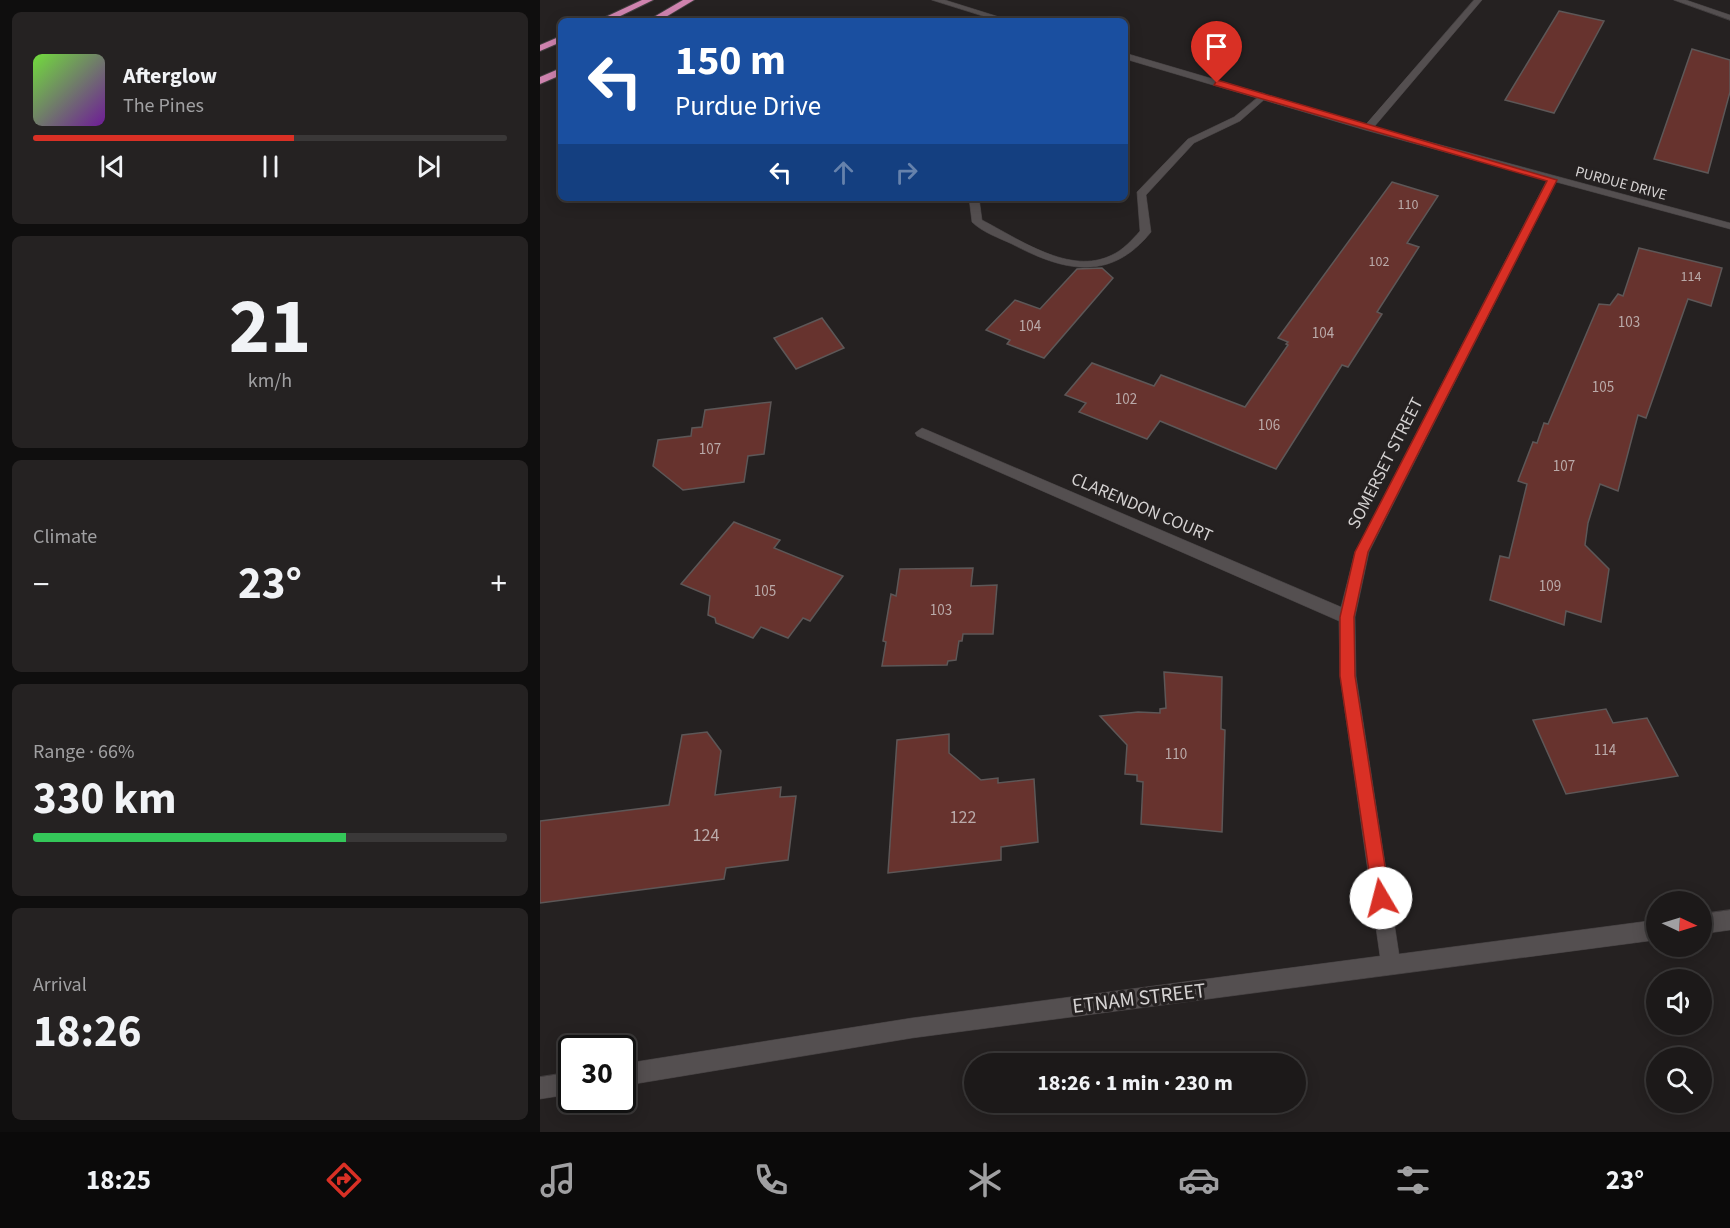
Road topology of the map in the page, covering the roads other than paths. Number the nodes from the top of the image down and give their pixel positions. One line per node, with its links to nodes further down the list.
1 (649, 0): 6 (highway)
2 (690, 0): 7 (highway)
3 (936, 0): 8 (street)
4 (1478, 0): 16 (street)
5 (1678, 0): 9 (street)
6 (609, 18)
7 (657, 18)
8 (998, 18)
9 (1730, 18)
10 (558, 40): 11 (highway)
11 (540, 48)
12 (1128, 57): 15 (street, PURDUE DRIVE)
13 (558, 72): 14 (highway)
14 (540, 81)
15 (1263, 96): 16 (street, PURDUE DRIVE); 18 (street)
16 (1368, 128): 17 (street, PURDUE DRIVE)
17 (1552, 180): 19 (street, PURDUE DRIVE); 21 (street, SOMERSET STREET)
18 (974, 201)
19 (1730, 226)
20 (922, 433): 21 (street, CLARENDON COURT)
21 (1347, 617): 25 (street, SOMERSET STREET)
22 (1730, 920): 23 (street)
23 (1712, 922)
24 (1646, 931): 25 (street, ETNAM STREET)
25 (1391, 965): 26 (street, ETNAM STREET)
26 (636, 1073)
27 (558, 1085): 28 (street)
28 (540, 1088)

